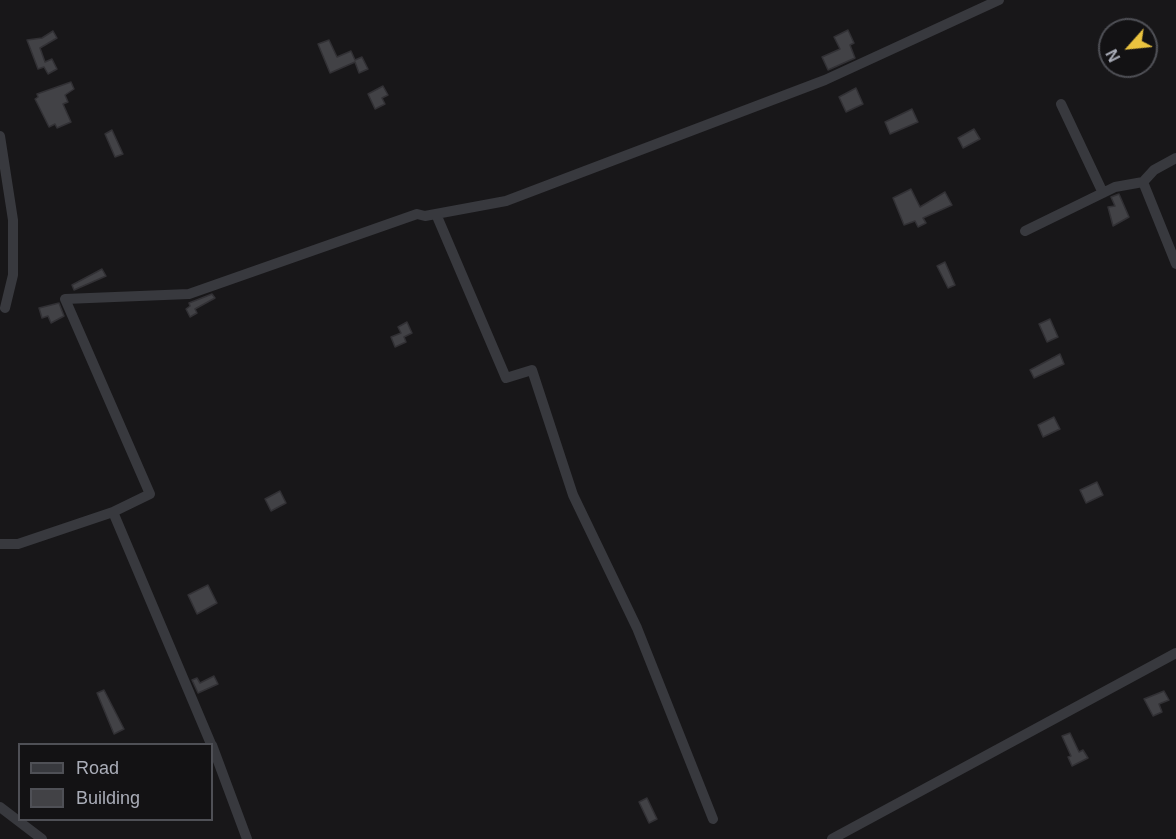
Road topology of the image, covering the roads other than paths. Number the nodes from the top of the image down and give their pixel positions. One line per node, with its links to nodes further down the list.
1 (999, 0): 7 (street)
2 (1061, 104): 6 (street)
3 (0, 136): 10 (street)
4 (1176, 158): 5 (street)
5 (1143, 182): 6 (street); 9 (street)
6 (1104, 193): 8 (street)
7 (436, 214): 11 (street); 17 (street)
8 (1025, 231)
9 (1176, 264)
10 (5, 308)
11 (113, 512): 12 (street); 14 (street)
12 (0, 544)
13 (1176, 653): 22 (street)
14 (211, 743)
15 (213, 748): 21 (street)
16 (0, 807): 19 (street)
17 (713, 819)
18 (18, 821): 20 (street)
19 (18, 821)
20 (42, 839)
21 (247, 839)
22 (832, 839)

